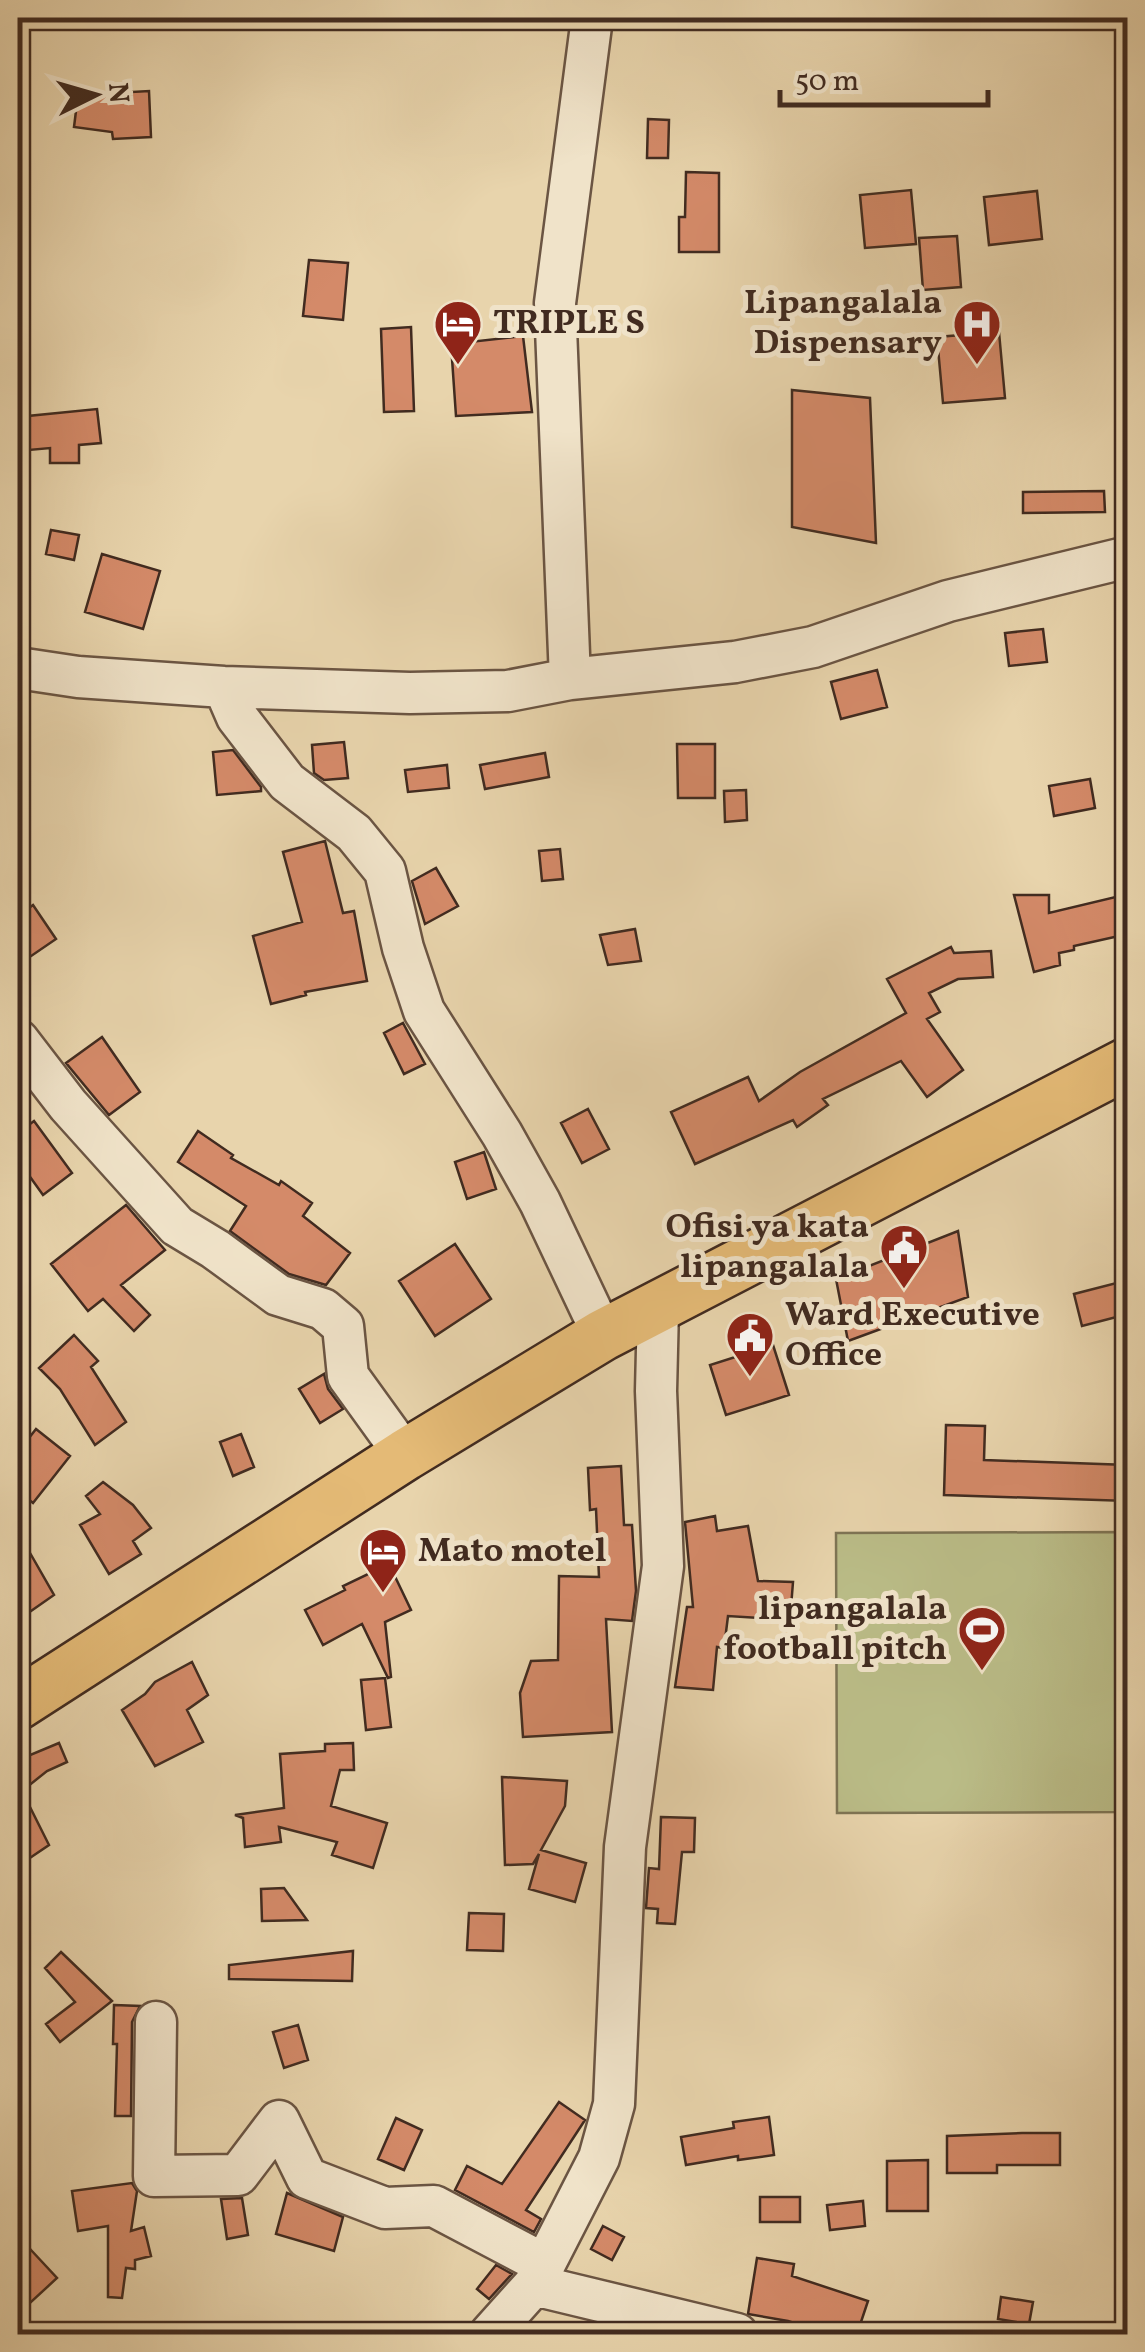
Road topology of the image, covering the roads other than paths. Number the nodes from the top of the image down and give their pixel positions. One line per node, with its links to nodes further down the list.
1 (592, 18): 4 (street)
2 (1128, 557): 4 (street)
3 (18, 668): 5 (street)
4 (570, 679): 5 (street)
5 (224, 687): 9 (street)
6 (18, 1040): 10 (street)
7 (1128, 1064): 8 (main road)
8 (658, 1308): 9 (main road); 13 (street)
9 (603, 1335): 10 (main road)
10 (405, 1455): 11 (main road)
11 (18, 1704)
12 (156, 2022): 13 (street)
13 (539, 2274): 14 (street); 15 (street)
14 (490, 2334)
15 (737, 2334)

